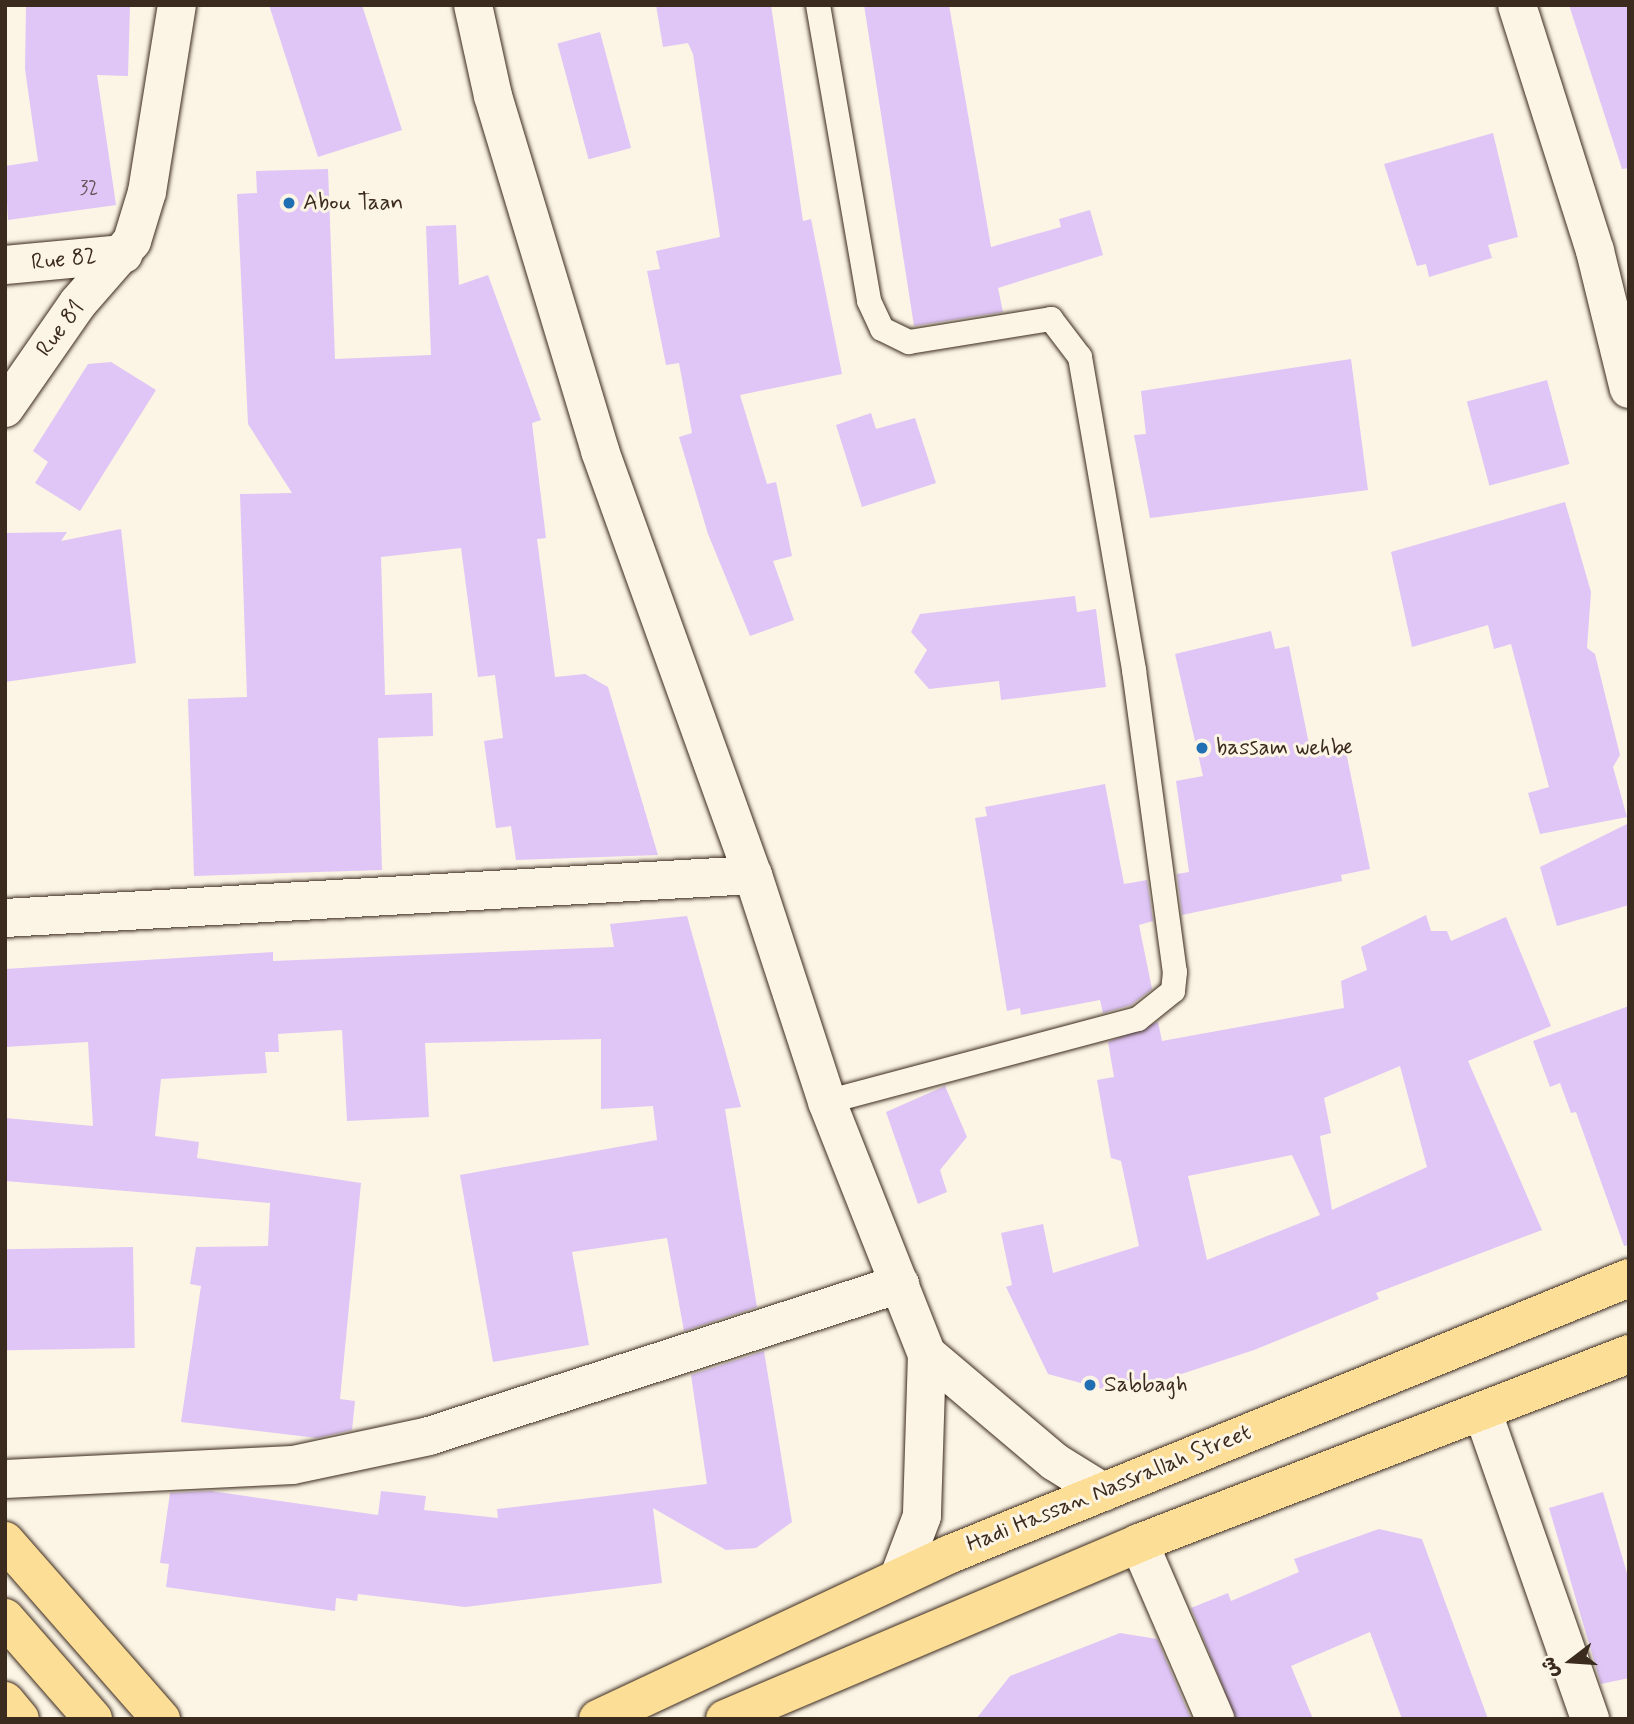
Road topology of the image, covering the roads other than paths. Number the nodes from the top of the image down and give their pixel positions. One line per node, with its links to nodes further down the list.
1 (177, 5): 5 (street)
2 (473, 5): 9 (street)
3 (818, 5): 11 (lane)
4 (1517, 5): 7 (street)
5 (123, 254): 6 (street, Rue 82); 8 (street, Rue 81)
6 (5, 265)
7 (1629, 389)
8 (5, 408)
9 (753, 874): 10 (street); 11 (street)
10 (5, 918)
11 (827, 1102): 13 (street)
12 (1629, 1278): 18 (highway, Hadi Hassan Nassrallah Street)
13 (900, 1284): 14 (street); 17 (street)
14 (927, 1354): 18 (street); 21 (street)
15 (1629, 1354): 16 (highway)
16 (1483, 1413): 20 (highway); 30 (street)
17 (5, 1479)
18 (1103, 1492): 21 (highway, Hadi Hassan Nassrallah Street)
19 (5, 1541): 26 (highway)
20 (1139, 1544): 28 (highway); 29 (street)
21 (899, 1577): 27 (highway, Hadi Hassan Nassrallah Street)
22 (5, 1618): 25 (highway)
23 (5, 1701): 24 (highway)
24 (20, 1719)
25 (93, 1719)
26 (161, 1719)
27 (598, 1719)
28 (725, 1719)
29 (1214, 1719)
30 (1590, 1719)

